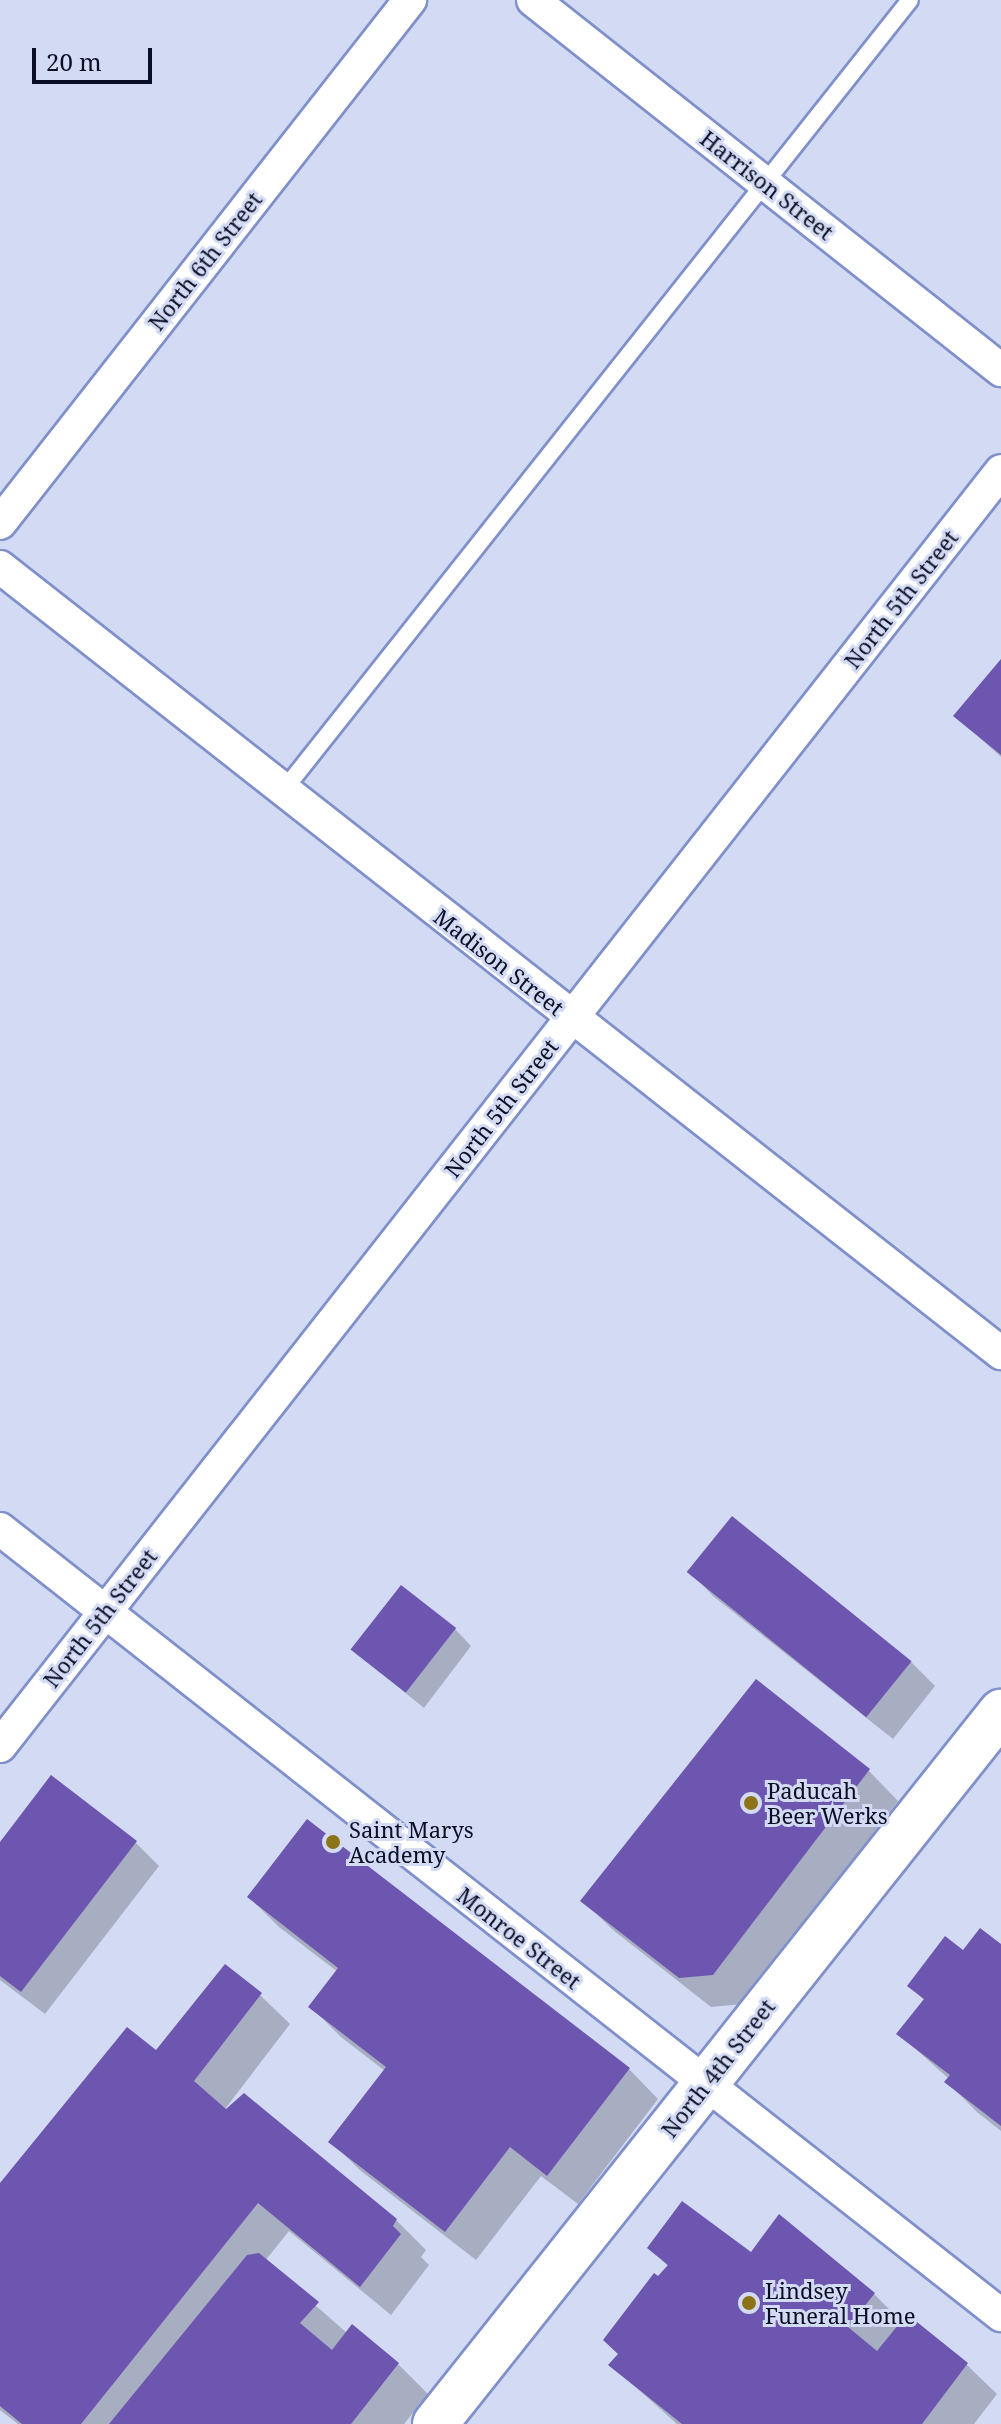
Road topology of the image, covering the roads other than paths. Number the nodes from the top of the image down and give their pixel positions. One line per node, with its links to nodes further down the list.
1 (410, 0): 7 (street, North 6th Street)
2 (533, 0): 4 (street, Harrison Street)
3 (910, 0): 4 (lane)
4 (765, 184): 5 (street, Harrison Street); 9 (lane)
5 (1001, 370)
6 (1001, 471): 10 (street, North 5th Street)
7 (0, 523)
8 (0, 567): 9 (street, Madison Street)
9 (283, 791): 10 (street, Madison Street)
10 (571, 1019): 11 (street, Madison Street); 13 (street, North 5th Street)
11 (1001, 1353)
12 (0, 1529): 13 (street, Monroe Street)
13 (105, 1612): 15 (street, North 5th Street); 16 (street, Monroe Street)
14 (1001, 1712): 16 (main road, North 4th Street)
15 (0, 1746)
16 (705, 2085): 17 (street, Monroe Street); 18 (main road, North 4th Street)
17 (1001, 2315)
18 (435, 2424)

